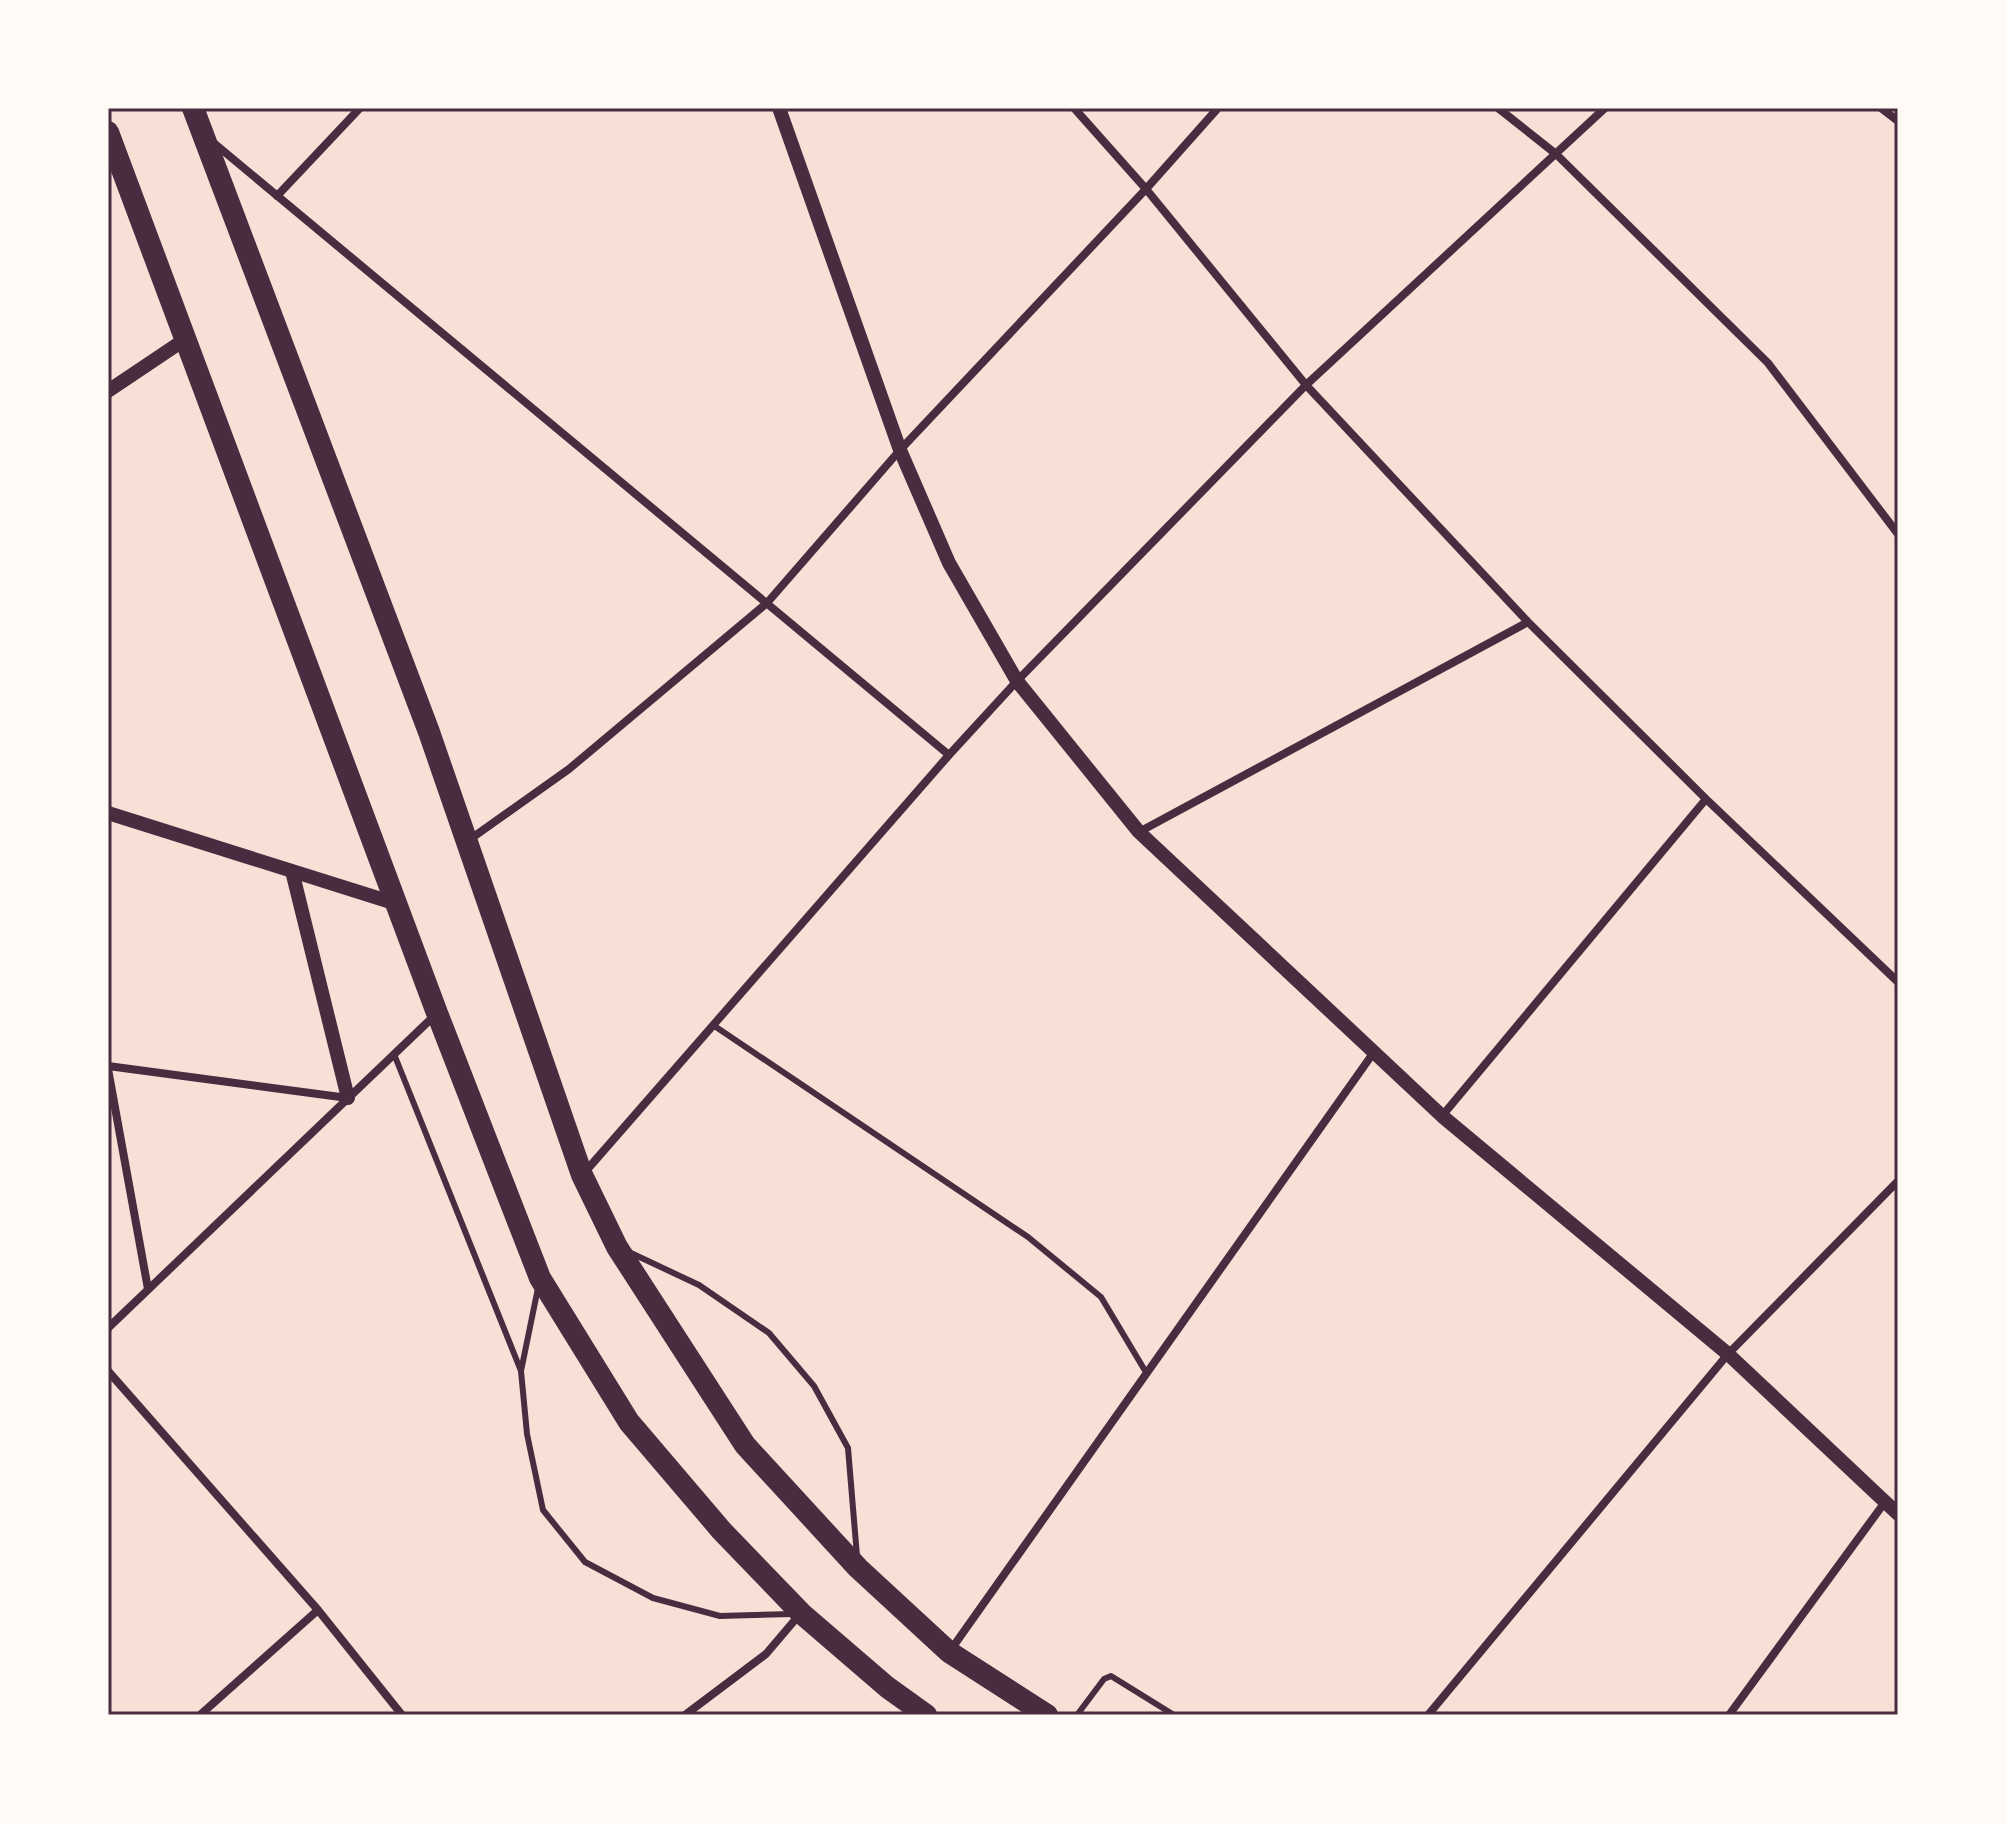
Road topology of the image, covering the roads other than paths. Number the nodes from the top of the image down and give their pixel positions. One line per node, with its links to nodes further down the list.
1 (193, 108): 11 (highway)
2 (360, 108): 14 (street)
3 (779, 108): 18 (street)
4 (1074, 108): 13 (street)
5 (1218, 108): 13 (street)
6 (1498, 108): 12 (street)
7 (1605, 108): 12 (street)
8 (1881, 108): 9 (street)
9 (1898, 121)
10 (108, 132): 15 (highway)
11 (203, 134): 14 (street); 27 (highway)
12 (1556, 154): 16 (street); 19 (street)
13 (1146, 189): 16 (street); 18 (street)
14 (277, 196): 20 (street)
15 (187, 338): 17 (street); 29 (highway)
16 (1306, 385): 21 (street); 22 (street)
17 (108, 391)
18 (900, 450): 20 (street); 22 (street)
19 (1898, 534)
20 (767, 603): 23 (street); 27 (street)
21 (1528, 622): 24 (street); 26 (street)
22 (1017, 681): 23 (street); 26 (street)
23 (949, 755): 32 (street)
24 (1706, 799): 30 (street); 37 (street)
25 (108, 813): 28 (street)
26 (1139, 832): 33 (street)
27 (467, 842): 38 (highway)
28 (292, 871): 29 (street); 36 (street)
29 (397, 904): 31 (highway)
30 (1898, 982)
31 (437, 1013): 34 (street); 41 (highway)
32 (713, 1025): 38 (street); 47 (lane)
33 (1374, 1052): 37 (street); 47 (street)
34 (394, 1054): 36 (street); 46 (lane)
35 (108, 1068): 36 (street); 42 (street)
36 (348, 1098): 42 (street)
37 (1442, 1116): 44 (street)
38 (582, 1175): 40 (highway)
39 (1898, 1181): 44 (street)
40 (617, 1247): 50 (highway); 50 (lane)
41 (540, 1278): 46 (lane); 52 (highway)
42 (148, 1289): 43 (street)
43 (108, 1328)
44 (1728, 1354): 48 (street); 61 (street)
45 (108, 1371): 51 (street)
46 (521, 1371): 52 (lane)
47 (1147, 1374): 53 (street)
48 (1885, 1502): 49 (street); 62 (street)
49 (1898, 1514)
50 (858, 1568): 53 (highway)
51 (318, 1610): 54 (street); 55 (street)
52 (801, 1613): 56 (street); 57 (highway)
53 (949, 1652): 58 (highway)
54 (200, 1715)
55 (402, 1715)
56 (685, 1715)
57 (926, 1715)
58 (1047, 1715)
59 (1077, 1715): 60 (lane)
60 (1174, 1715)
61 (1428, 1715)
62 (1729, 1715)

